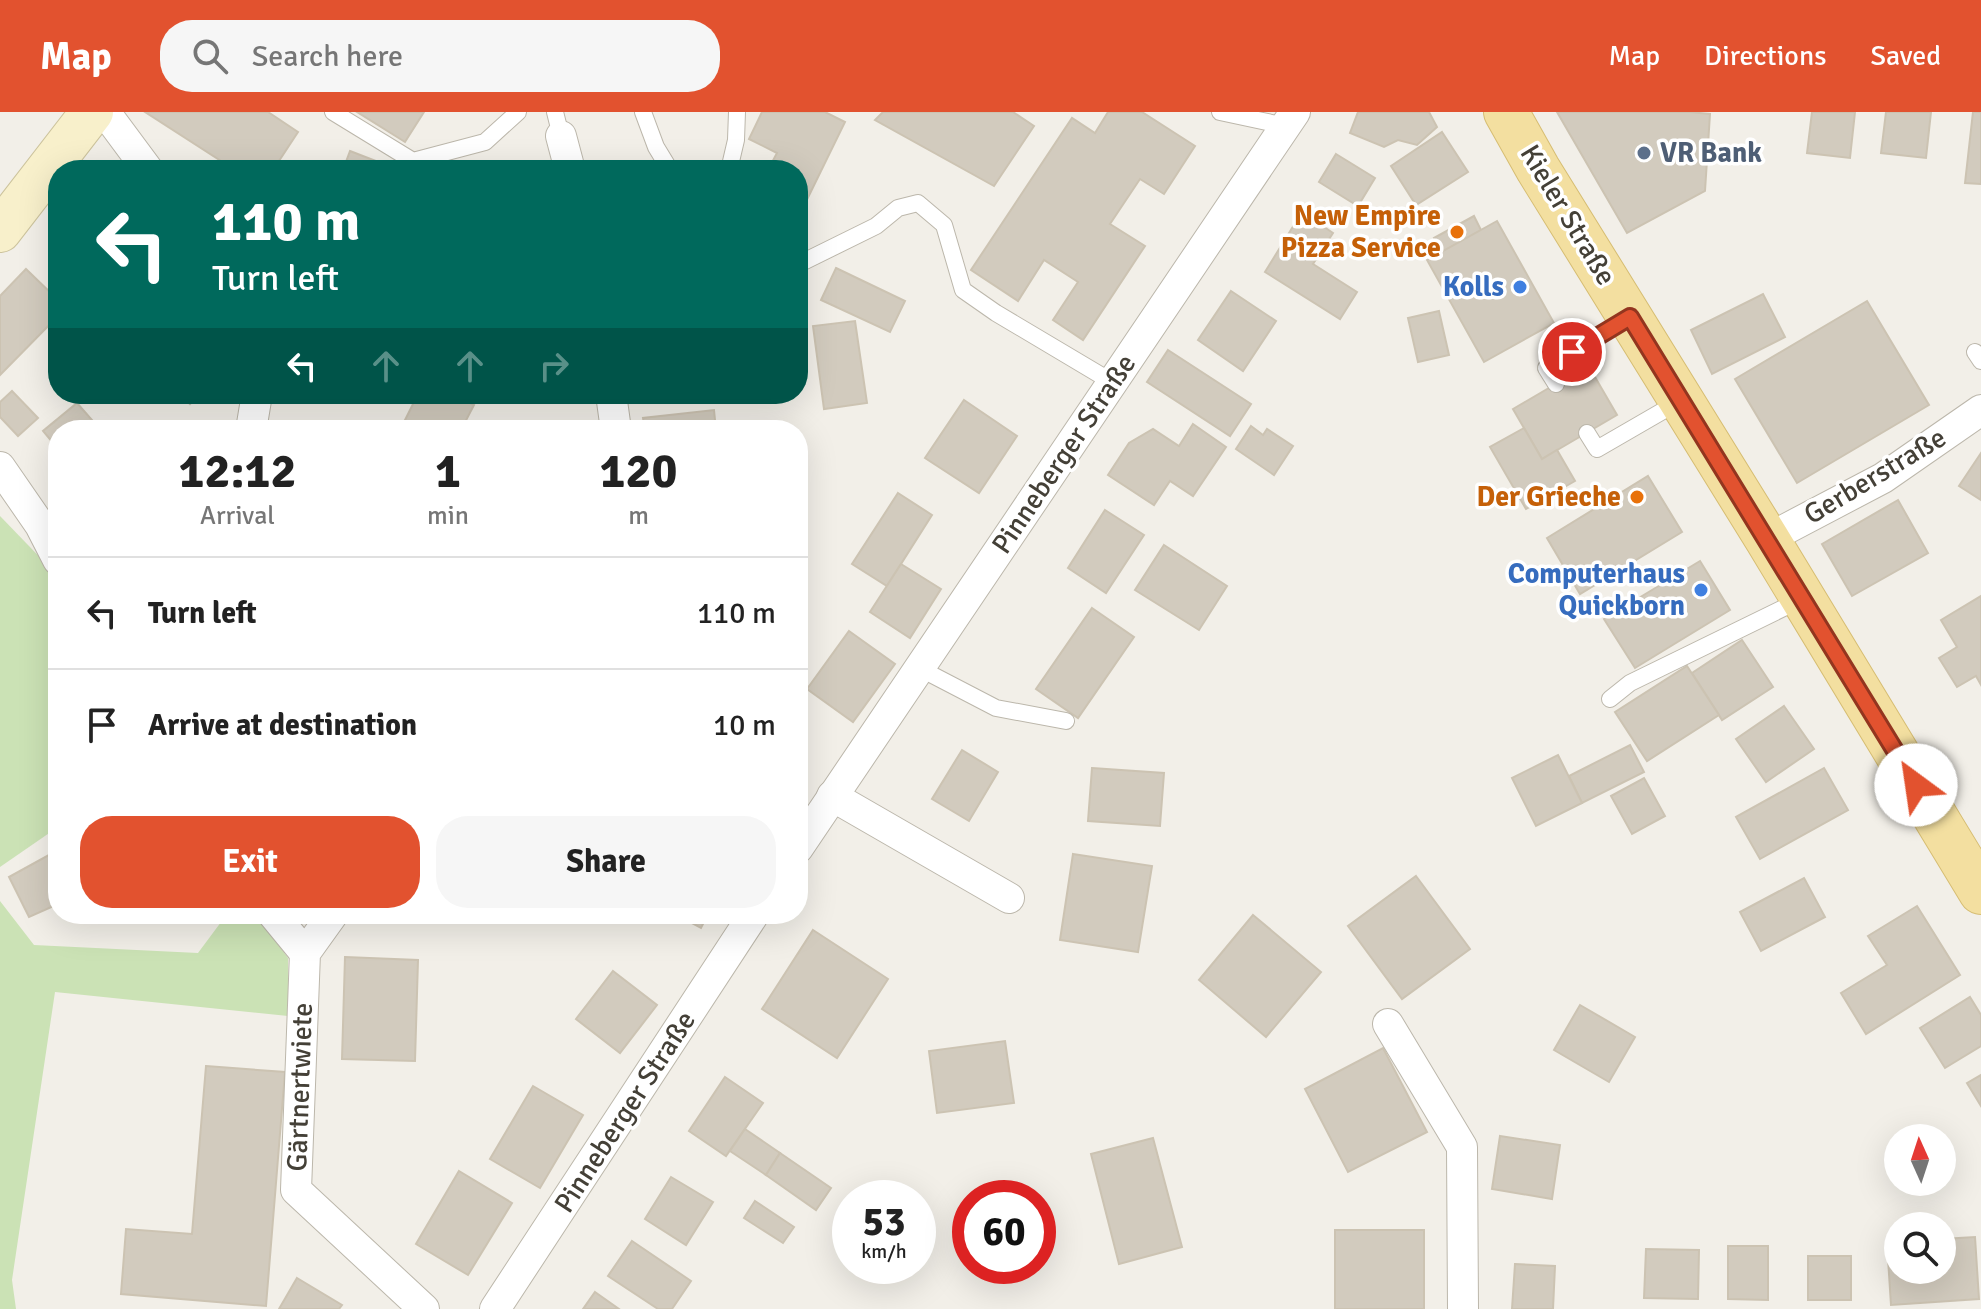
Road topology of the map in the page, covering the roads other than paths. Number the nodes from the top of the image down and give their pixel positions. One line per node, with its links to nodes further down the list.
1 (92, 112): 11 (main road)
2 (105, 112): 12 (street)
3 (333, 112): 13 (lane)
4 (518, 112): 14 (lane)
5 (643, 112): 16 (lane)
6 (737, 112): 17 (lane)
7 (1220, 112): 9 (lane)
8 (1506, 112): 21 (main road, Kieler Straße)
9 (1291, 119): 22 (street, Pinneberger Straße)
10 (558, 124): 15 (street)
11 (55, 160)
12 (141, 160)
13 (411, 160)
14 (417, 160)
15 (567, 160)
16 (664, 160)
17 (731, 160)
18 (48, 169): 19 (main road)
19 (0, 231)
20 (808, 260): 22 (lane)
21 (1630, 317): 23 (lane); 24 (main road, Kieler Straße)
22 (1112, 382): 31 (street, Pinneberger Straße)
23 (1556, 384)
24 (1681, 400): 26 (lane); 28 (main road, Kieler Straße)
25 (1981, 410): 28 (street, Gerberstraße)
26 (1587, 433)
27 (0, 467): 29 (street)
28 (1767, 539): 30 (main road, Kieler Straße)
29 (48, 541)
30 (1803, 599): 32 (lane); 36 (main road, Kieler Straße)
31 (919, 668): 33 (lane); 34 (street, Pinneberger Straße)
32 (1610, 699)
33 (1066, 721)
34 (832, 796): 35 (street, Pinneberger Straße); 37 (street)
35 (808, 833)
36 (1981, 892)
37 (1009, 898)
38 (281, 924): 41 (street)
39 (326, 924): 41 (street)
40 (747, 924): 44 (street, Pinneberger Straße)
41 (305, 953): 43 (street, Gärtnertwiete)
42 (1388, 1024): 45 (street)
43 (424, 1309)
44 (495, 1309)
45 (1463, 1309)

